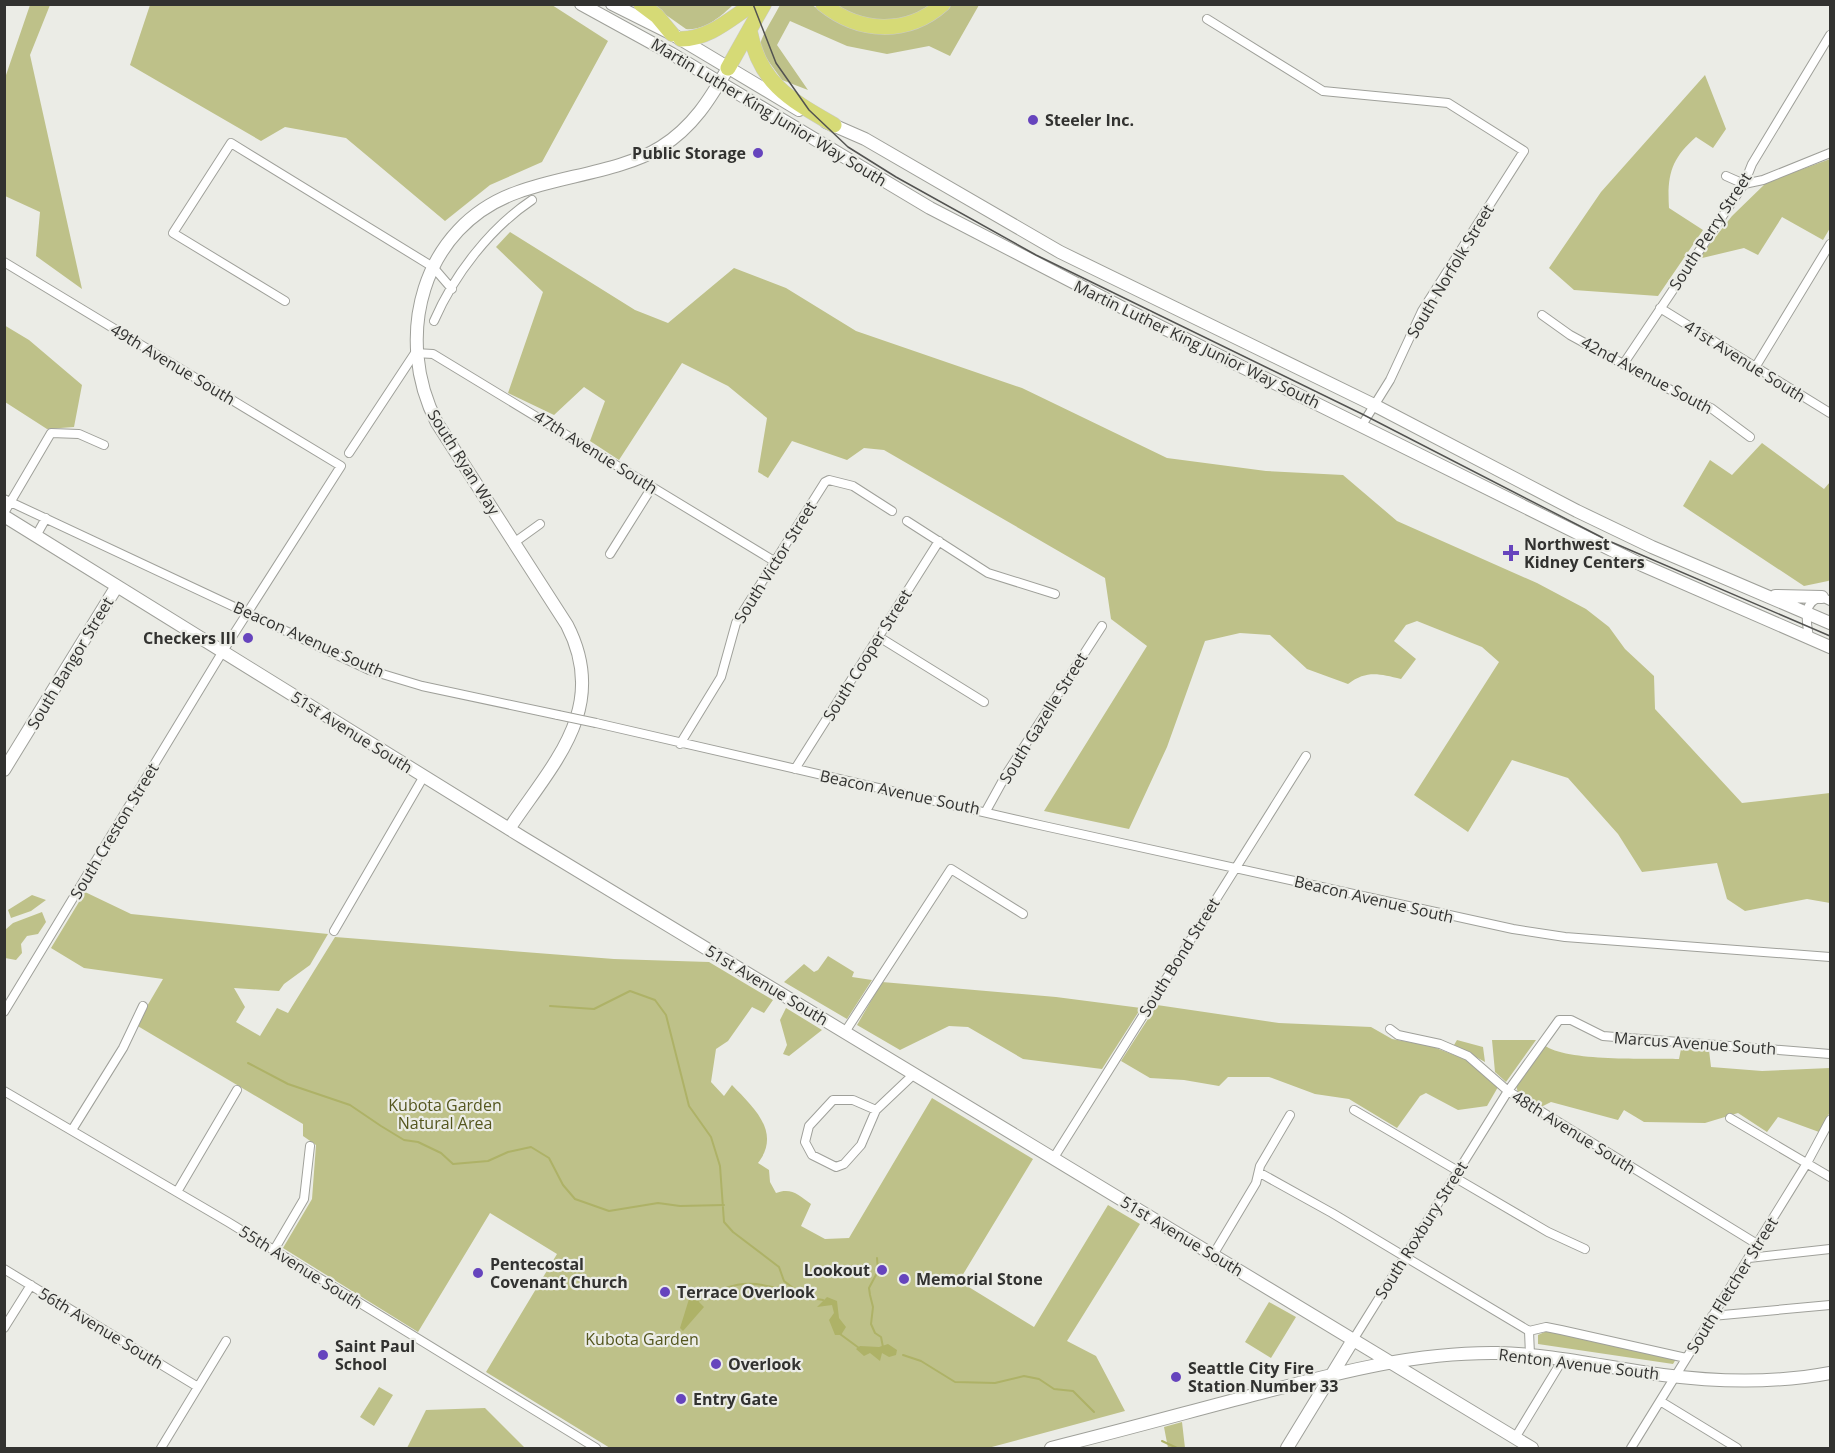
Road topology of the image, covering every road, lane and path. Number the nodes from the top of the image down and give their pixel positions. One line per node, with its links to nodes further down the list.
1 (581, 4): 12 (main road, Martin Luther King Junior Way South)
2 (612, 4): 9 (main road, Martin Luther King Junior Way South)
3 (641, 4): 9 (highway)
4 (823, 4): 5 (highway)
5 (943, 4)
6 (755, 5): 9 (highway); 10 (highway)
7 (1207, 19): 29 (street, South Norfolk Street)
8 (1830, 35): 16 (street, South Perry Street)
9 (676, 36): 11 (main road, Martin Luther King Junior Way South)
10 (746, 36): 11 (highway); 13 (highway)
11 (728, 68): 12 (main road, South Ryan Way); 13 (main road, Martin Luther King Junior Way South)
12 (719, 83): 20 (main road, South Ryan Way); 31 (main road, Martin Luther King Junior Way South)
13 (834, 125): 29 (main road, Martin Luther King Junior Way South)
14 (1830, 153): 16 (street)
15 (1726, 177): 16 (street)
16 (1743, 184): 23 (street, South Perry Street)
17 (532, 200): 21 (street)
18 (1830, 244): 28 (street)
19 (4, 262): 35 (street, 49th Avenue South)
20 (433, 267): 21 (street); 22 (street); 26 (main road, South Ryan Way)
21 (452, 289): 25 (street)
22 (285, 301)
23 (1660, 308): 27 (street, South Perry Street); 28 (street, 41st Avenue South)
24 (1542, 315): 27 (street, 42nd Avenue South)
25 (434, 321)
26 (415, 353): 34 (street); 36 (street, 47th Avenue South); 45 (main road, South Ryan Way)
27 (1624, 363): 32 (street, 42nd Avenue South)
28 (1756, 366): 30 (street, 41st Avenue South)
29 (1374, 405): 31 (street, South Norfolk Street); 50 (main road, Martin Luther King Junior Way South)
30 (1830, 413)
31 (1362, 425): 57 (main road, Martin Luther King Junior Way South)
32 (1750, 436)
33 (104, 445): 37 (street)
34 (349, 453)
35 (342, 466): 52 (street, South Creston Street)
36 (652, 486): 46 (street); 47 (street, 47th Avenue South)
37 (8, 500): 39 (street); 40 (street, Beacon Avenue South)
38 (892, 511): 47 (street, South Victor Street)
39 (4, 515): 43 (main road, 51st Avenue South)
40 (46, 518): 43 (street); 52 (street, Beacon Avenue South)
41 (907, 521): 44 (street)
42 (540, 524): 45 (street)
43 (36, 536): 48 (main road, 51st Avenue South)
44 (939, 541): 49 (street); 56 (street, South Cooper Street)
45 (515, 542): 67 (main road, South Ryan Way)
46 (610, 554)
47 (774, 561): 61 (street, South Victor Street)
48 (117, 586): 59 (main road, 51st Avenue South); 64 (main road, South Bangor Street)
49 (1055, 594)
50 (1766, 596): 51 (main road); 53 (main road, Martin Luther King Junior Way South)
51 (1826, 599): 53 (street)
52 (248, 612): 59 (street, South Creston Street); 61 (street, Beacon Avenue South, bridge)
53 (1806, 613): 54 (main road, Martin Luther King Junior Way South); 57 (street)
54 (1830, 623)
55 (1102, 626): 66 (street, South Gazelle Street)
56 (879, 638): 60 (street); 63 (street, South Cooper Street)
57 (1809, 638): 58 (main road, Martin Luther King Junior Way South)
58 (1830, 647)
59 (223, 651): 65 (main road, 51st Avenue South); 73 (street, South Creston Street)
60 (984, 702)
61 (680, 744): 63 (street, Beacon Avenue South)
62 (1306, 756): 68 (street, South Bond Street)
63 (795, 769): 66 (street, Beacon Avenue South)
64 (4, 770)
65 (424, 776): 67 (main road, 51st Avenue South); 70 (street)
66 (986, 811): 68 (street, Beacon Avenue South)
67 (509, 829): 76 (main road, 51st Avenue South)
68 (1235, 868): 71 (street, Beacon Avenue South); 89 (street, South Bond Street)
69 (1023, 914): 76 (street)
70 (334, 931)
71 (1830, 957)
72 (143, 1006): 87 (street)
73 (4, 1012)
74 (1564, 1018): 77 (street, Marcus Avenue South); 81 (street, South Roxbury Street)
75 (1390, 1029): 81 (street, 48th Avenue South)
76 (846, 1032): 78 (main road, 51st Avenue South)
77 (1830, 1054)
78 (914, 1074): 82 (street); 89 (main road, 51st Avenue South)
79 (4, 1090): 87 (street, 55th Avenue South)
80 (237, 1090): 94 (street)
81 (1508, 1091): 92 (street, South Roxbury Street); 95 (street, 48th Avenue South)
82 (876, 1110): 82 (street)
83 (1354, 1110): 92 (street)
84 (1290, 1115): 91 (street)
85 (1730, 1118): 90 (street)
86 (1830, 1120): 90 (street, South Fletcher Street)
87 (72, 1130): 94 (street, 55th Avenue South)
88 (310, 1146): 98 (street)
89 (1053, 1158): 99 (main road, 51st Avenue South)
90 (1807, 1163): 93 (street); 95 (street, South Fletcher Street)
91 (1260, 1173): 99 (street); 100 (street)
92 (1456, 1174): 96 (street); 100 (street, South Roxbury Street)
93 (1830, 1177)
94 (177, 1192): 98 (street, 55th Avenue South)
95 (1757, 1244): 101 (street, South Fletcher Street)
96 (1585, 1249)
97 (1830, 1249): 101 (street)
98 (274, 1250): 123 (street, 55th Avenue South)
99 (1213, 1255): 108 (main road, 51st Avenue South)
100 (1405, 1257): 107 (street); 108 (street, South Roxbury Street)
101 (1749, 1258): 105 (street, South Fletcher Street)
102 (4, 1269): 103 (street, 56th Avenue South)
103 (31, 1285): 106 (street); 118 (street, 56th Avenue South)
104 (1830, 1305): 105 (street)
105 (1712, 1316): 111 (street, South Fletcher Street)
106 (4, 1328)
107 (1529, 1331): 110 (street); 111 (street)
108 (1353, 1340): 113 (main road, 51st Avenue South); 115 (main road, South Roxbury Street)
109 (226, 1341): 118 (street)
110 (1530, 1355): 112 (main road, Renton Avenue South); 113 (main road, Renton Avenue South)
111 (1686, 1358): 116 (street, South Fletcher Street)
112 (1563, 1359): 116 (main road, Renton Avenue South); 121 (street)
113 (1388, 1361): 115 (main road, Renton Avenue South); 121 (main road, 51st Avenue South)
114 (1830, 1373): 116 (main road, Renton Avenue South)
115 (1332, 1374): 117 (main road, Renton Avenue South); 120 (main road, South Roxbury Street)
116 (1675, 1376): 119 (street, South Fletcher Street)
117 (1300, 1383): 120 (main road); 124 (main road, Renton Avenue South)
118 (198, 1387): 122 (street)
119 (1660, 1401): 127 (street, South Fletcher Street); 128 (street)
120 (1315, 1403): 125 (main road, South Roxbury Street)
121 (1515, 1438): 126 (main road, 51st Avenue South)
122 (161, 1449)
123 (596, 1449)
124 (1051, 1449)
125 (1287, 1449)
126 (1532, 1449)
127 (1631, 1449)
128 (1737, 1449)

